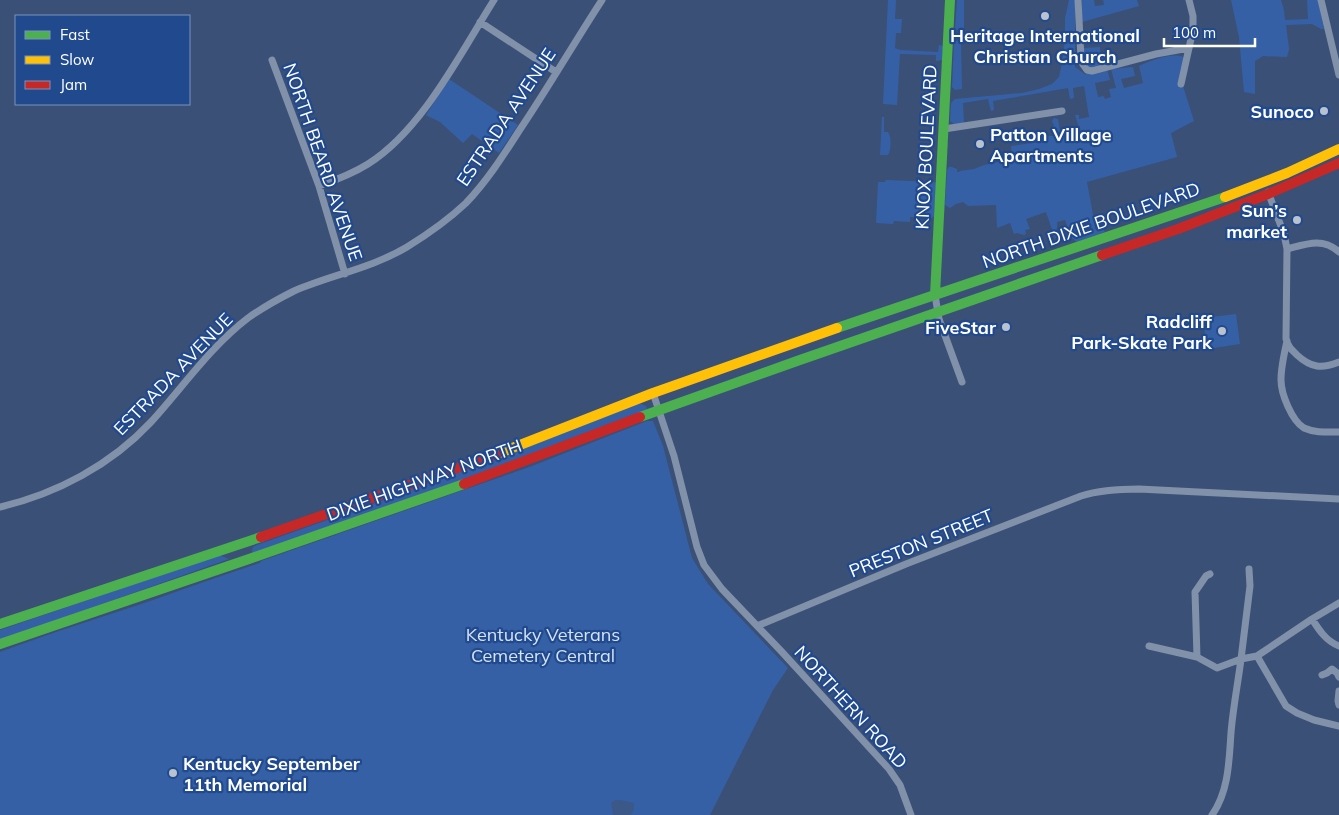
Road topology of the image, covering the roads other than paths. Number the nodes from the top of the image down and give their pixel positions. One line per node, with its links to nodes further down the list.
1 (494, 0): 7 (street)
2 (602, 0): 10 (street, ESTRADA AVENUE)
3 (950, 0): 14 (main road, KNOX BOULEVARD)
4 (1078, 0): 8 (street)
5 (1189, 0): 8 (street)
6 (1322, 0): 11 (street)
7 (480, 22): 10 (street); 18 (street)
8 (1189, 48): 12 (street)
9 (272, 60): 18 (street, NORTH BEARD AVENUE)
10 (556, 72): 22 (street, ESTRADA AVENUE)
11 (1339, 75)
12 (1181, 84)
13 (1062, 111): 14 (street)
14 (944, 129): 23 (main road, KNOX BOULEVARD)
15 (1339, 149): 17 (main road, NORTH DIXIE BOULEVARD)
16 (1339, 163): 19 (main road, NORTH DIXIE BOULEVARD)
17 (1264, 182): 19 (street); 23 (main road, NORTH DIXIE BOULEVARD)
18 (319, 186): 22 (street, NORTH BEARD AVENUE)
19 (1268, 194): 20 (street); 24 (main road, NORTH DIXIE BOULEVARD)
20 (1287, 249): 21 (street); 27 (street)
21 (1339, 252)
22 (345, 274): 34 (street, ESTRADA AVENUE)
23 (935, 295): 24 (street); 25 (main road, NORTH DIXIE BOULEVARD)
24 (937, 311): 26 (main road, NORTH DIXIE BOULEVARD); 29 (street)
25 (851, 324): 30 (main road, DIXIE HIGHWAY NORTH)
26 (855, 340): 31 (main road, DIXIE HIGHWAY NORTH)
27 (1287, 341): 28 (street); 32 (street)
28 (1339, 362)
29 (962, 382)
30 (653, 393): 31 (street); 39 (main road, DIXIE HIGHWAY NORTH)
31 (659, 412): 40 (street); 41 (main road, DIXIE HIGHWAY NORTH)
32 (1339, 432)
33 (1339, 499): 40 (street, PRESTON STREET)
34 (0, 507)
35 (1249, 569): 46 (street)
36 (1210, 574): 45 (street)
37 (1339, 603): 38 (street)
38 (1312, 619): 43 (street); 44 (street)
39 (0, 624)
40 (756, 626): 52 (street, NORTHERN ROAD)
41 (0, 644)
42 (1150, 646): 45 (street)
43 (1339, 646)
44 (1257, 656): 46 (street); 51 (street)
45 (1196, 657): 46 (street)
46 (1241, 659): 53 (street)
47 (1322, 675): 48 (street)
48 (1339, 678)
49 (1339, 692): 50 (street)
50 (1339, 705)
51 (1339, 726)
52 (911, 815)
53 (1212, 815)

